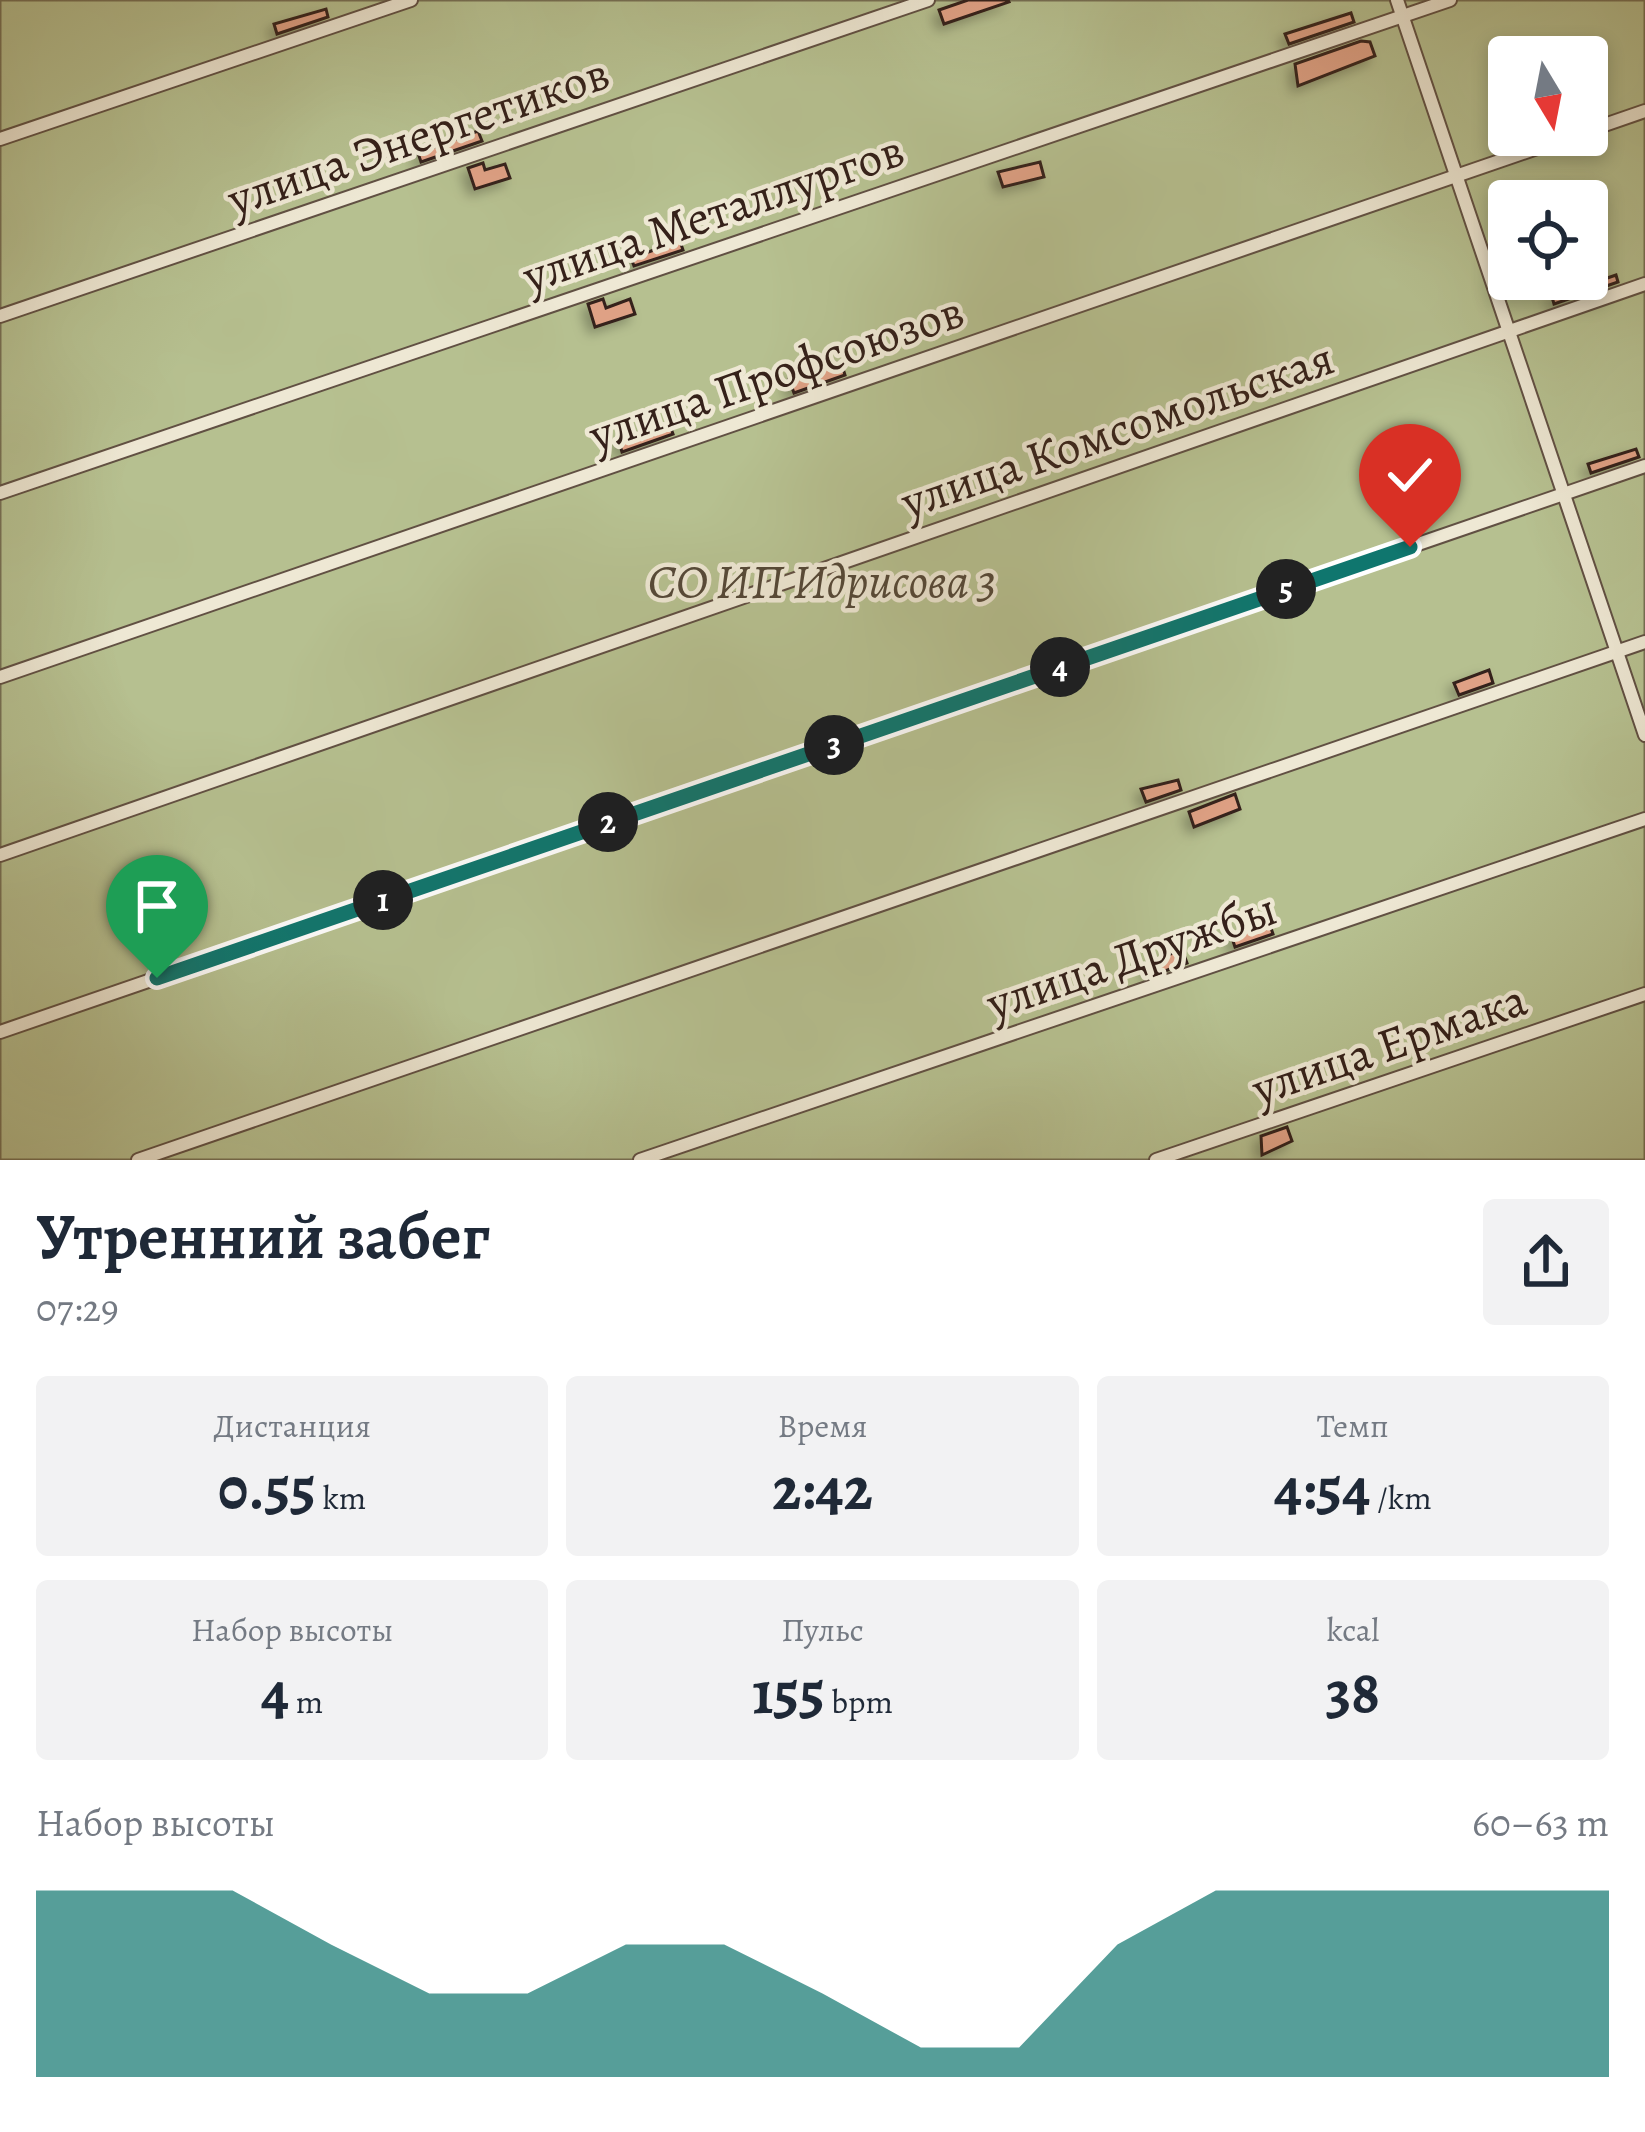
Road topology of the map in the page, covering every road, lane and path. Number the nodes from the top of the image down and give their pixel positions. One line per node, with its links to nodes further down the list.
1 (411, 0): 8 (street)
2 (928, 0): 12 (street, улица Энергетиков)
3 (1397, 0): 5 (street)
4 (1450, 0): 5 (street, улица Металлургов)
5 (1402, 16): 10 (street); 15 (street, улица Металлургов)
6 (1645, 111): 7 (street)
7 (1608, 124)
8 (0, 139)
9 (1515, 156): 10 (street, улица Профсоюзов)
10 (1456, 176): 13 (street); 19 (street, улица Профсоюзов)
11 (1645, 284): 13 (street, улица Комсомольская)
12 (0, 316)
13 (1509, 331): 16 (street); 22 (street, улица Комсомольская)
14 (1645, 466): 16 (street)
15 (0, 493)
16 (1566, 493): 18 (street); 24 (street)
17 (1645, 642): 18 (street)
18 (1617, 652): 20 (street); 25 (street)
19 (0, 676)
20 (1645, 735)
21 (1645, 819): 26 (street, улица Дружбы)
22 (0, 855)
23 (1645, 994): 27 (street, улица Ермака)
24 (0, 1032)
25 (138, 1160)
26 (640, 1160)
27 (1156, 1160)

